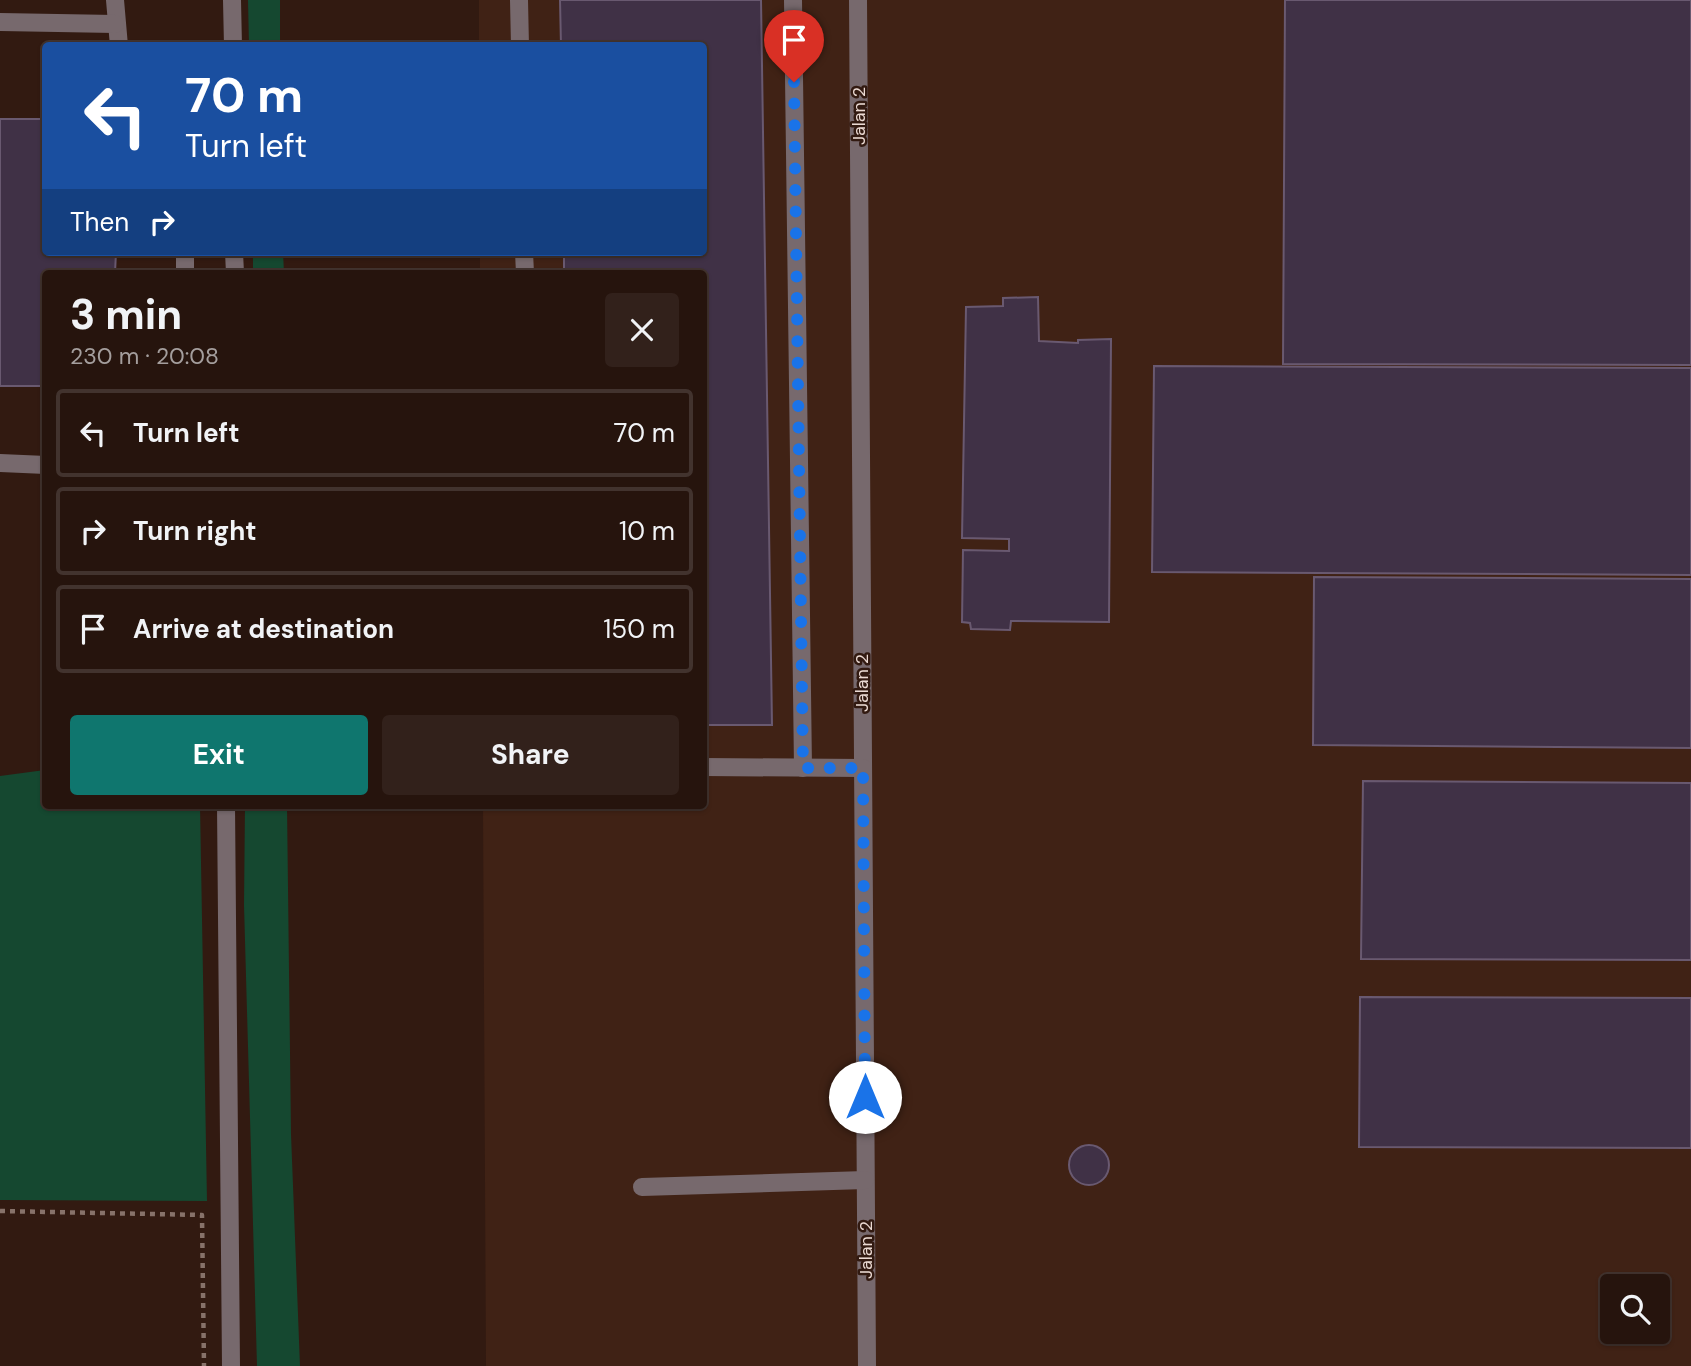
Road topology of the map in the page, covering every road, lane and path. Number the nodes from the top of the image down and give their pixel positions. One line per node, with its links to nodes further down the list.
1 (115, 0): 7 (street)
2 (232, 0): 9 (street)
3 (519, 0): 10 (street)
4 (793, 0): 14 (street)
5 (858, 0): 15 (street, Jalan 2)
6 (0, 22): 7 (street)
7 (115, 24): 8 (street)
8 (118, 42)
9 (233, 42)
10 (520, 42)
11 (0, 463): 12 (street)
12 (42, 465)
13 (707, 767): 14 (street)
14 (803, 768): 15 (street)
15 (863, 768): 17 (street, Jalan 2)
16 (226, 809): 21 (street)
17 (865, 1180): 18 (street); 22 (street, Jalan 2)
18 (642, 1187)
19 (0, 1211): 20 (path)
20 (204, 1366)
21 (232, 1366)
22 (867, 1366)

